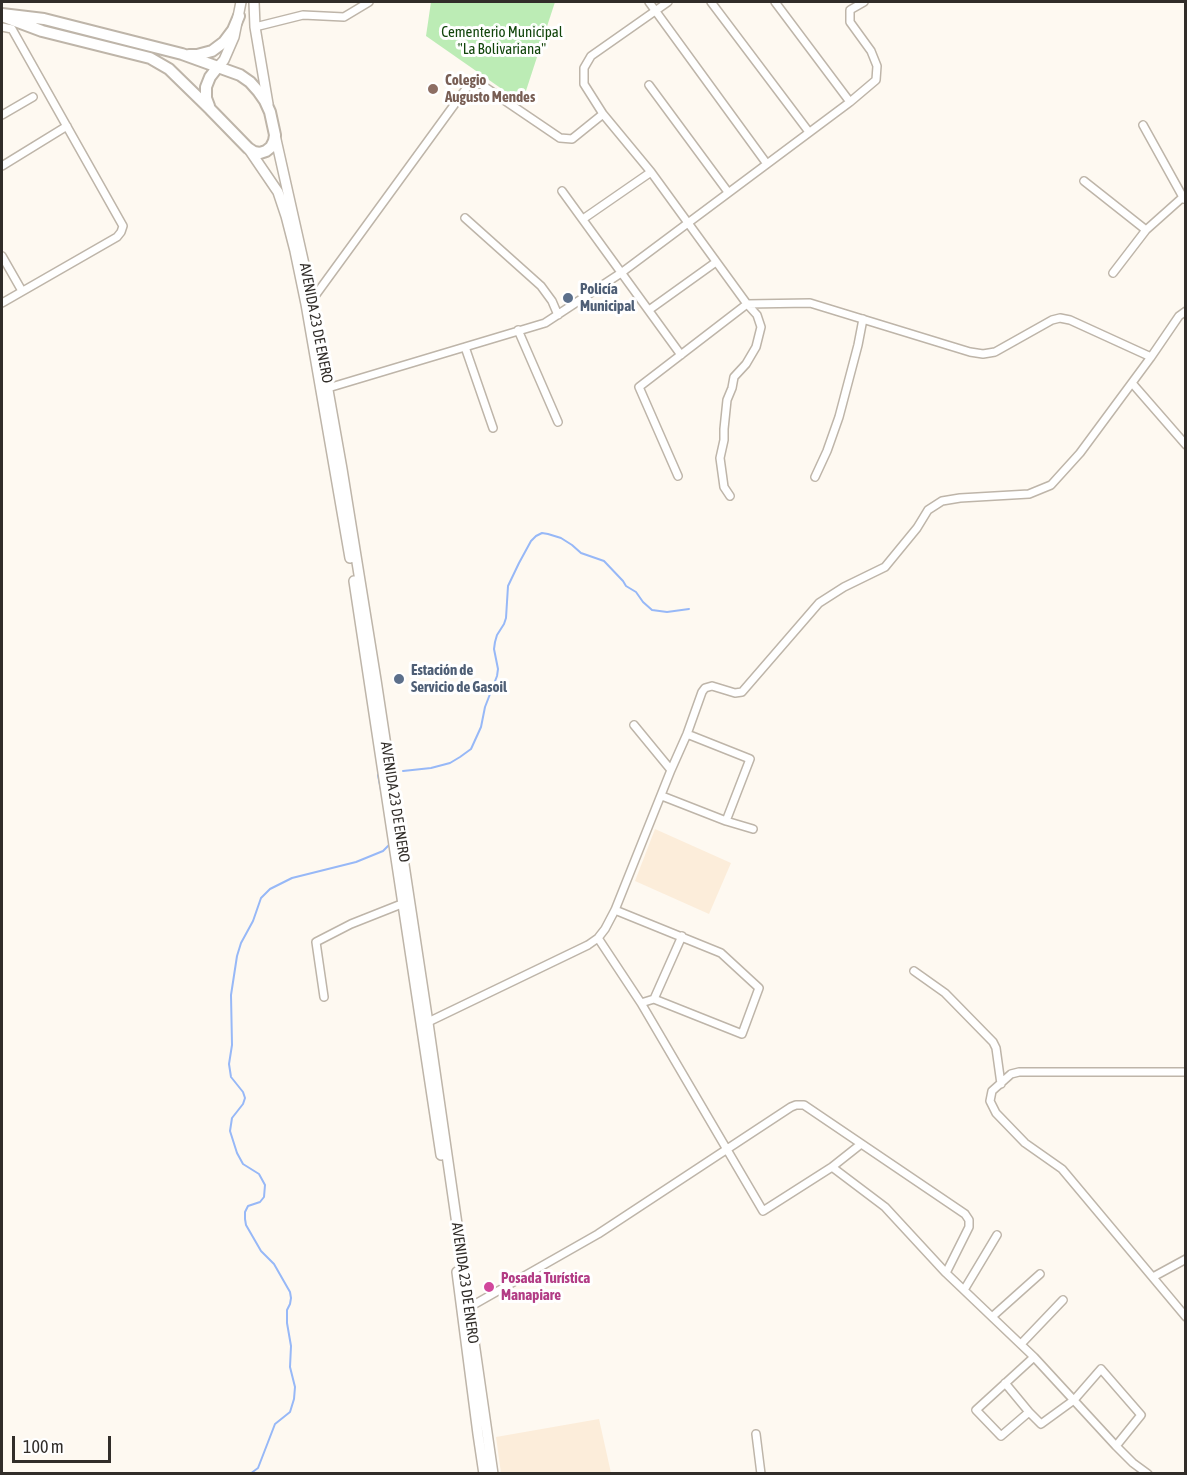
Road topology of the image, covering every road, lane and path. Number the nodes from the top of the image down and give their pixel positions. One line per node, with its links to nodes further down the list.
1 (241, 2): 11 (main road)
2 (254, 2): 13 (main road)
3 (369, 2): 13 (street)
4 (649, 2): 9 (street)
5 (668, 2): 9 (street)
6 (711, 2): 25 (street)
7 (775, 2): 18 (street)
8 (864, 2): 18 (street)
9 (655, 11): 21 (street); 28 (street)
10 (2, 15): 14 (highway); 19 (highway)
11 (239, 16): 14 (highway); 15 (main road)
12 (2, 27): 24 (street)
13 (255, 27): 20 (main road)
14 (183, 54): 15 (highway)
15 (217, 68): 19 (highway); 20 (highway)
16 (649, 85): 33 (street)
17 (33, 98): 22 (street)
18 (849, 102): 25 (street)
19 (210, 108): 27 (highway)
20 (270, 112): 26 (highway)
21 (603, 114): 30 (street); 44 (street)
22 (2, 115)
23 (1143, 125): 34 (street)
24 (67, 126): 29 (street); 43 (street)
25 (809, 132): 28 (street)
26 (275, 135): 27 (highway); 44 (main road, AVENIDA 23 DE ENERO)
27 (248, 148): 69 (main road, AVENIDA 23 DE ENERO)
28 (767, 164): 33 (street)
29 (2, 166)
30 (651, 172): 36 (street); 37 (street)
31 (1084, 181): 38 (street)
32 (562, 191): 36 (street)
33 (728, 192): 37 (street)
34 (1184, 199): 38 (street)
35 (465, 218): 49 (street)
36 (583, 219): 41 (street)
37 (688, 223): 40 (street); 41 (street)
38 (1146, 230): 42 (street)
39 (2, 256): 43 (street)
40 (716, 262): 46 (street); 47 (street)
41 (621, 273): 47 (street); 49 (street)
42 (1113, 273)
43 (22, 291): 45 (street)
44 (312, 300): 56 (main road, AVENIDA 23 DE ENERO)
45 (2, 303)
46 (747, 304): 50 (street); 53 (street); 62 (street)
47 (649, 310): 53 (street)
48 (1185, 310): 54 (street)
49 (558, 315): 51 (street)
50 (863, 319): 54 (street); 61 (street)
51 (518, 330): 52 (street); 57 (street)
52 (465, 347): 56 (street); 58 (street)
53 (681, 355): 60 (street)
54 (1151, 357): 55 (street)
55 (1132, 383): 59 (street); 64 (street)
56 (328, 388): 77 (main road, AVENIDA 23 DE ENERO)
57 (558, 423)
58 (494, 428)
59 (1184, 439)
60 (678, 476)
61 (815, 477)
62 (730, 496)
63 (634, 724): 65 (street)
64 (687, 734): 65 (street); 67 (street)
65 (671, 770): 66 (street)
66 (662, 796): 67 (street); 70 (street)
67 (726, 821): 68 (street)
68 (753, 829)
69 (404, 903): 74 (street); 77 (main road, AVENIDA 23 DE ENERO)
70 (615, 910): 71 (street); 72 (street)
71 (682, 936): 75 (street); 75 (street)
72 (598, 938): 76 (street); 77 (street)
73 (914, 971): 79 (street)
74 (324, 997)
75 (654, 999): 76 (street)
76 (641, 1003): 81 (street)
77 (425, 1024): 90 (main road, AVENIDA 23 DE ENERO); 100 (main road, AVENIDA 23 DE ENERO)
78 (1185, 1071): 79 (street)
79 (1000, 1084): 87 (street)
80 (861, 1144): 81 (street); 82 (street); 85 (street)
81 (726, 1150): 82 (street); 90 (street)
82 (832, 1167): 85 (street)
83 (997, 1235): 88 (street)
84 (1185, 1259): 87 (street)
85 (946, 1273): 88 (street)
86 (1040, 1274): 91 (street)
87 (1154, 1277): 92 (street)
88 (964, 1290): 91 (street)
89 (1063, 1300): 93 (street)
90 (468, 1308): 101 (main road, AVENIDA 23 DE ENERO)
91 (993, 1316): 93 (street)
92 (1185, 1317)
93 (1021, 1344): 94 (street)
94 (1034, 1356): 95 (street); 96 (street)
95 (1005, 1383): 97 (street); 97 (street)
96 (1074, 1400): 97 (street); 99 (street); 99 (street)
97 (1029, 1412)
98 (756, 1434): 102 (street)
99 (1116, 1446): 103 (street)
100 (484, 1473)
101 (493, 1473)
102 (760, 1473)
103 (1148, 1473)

